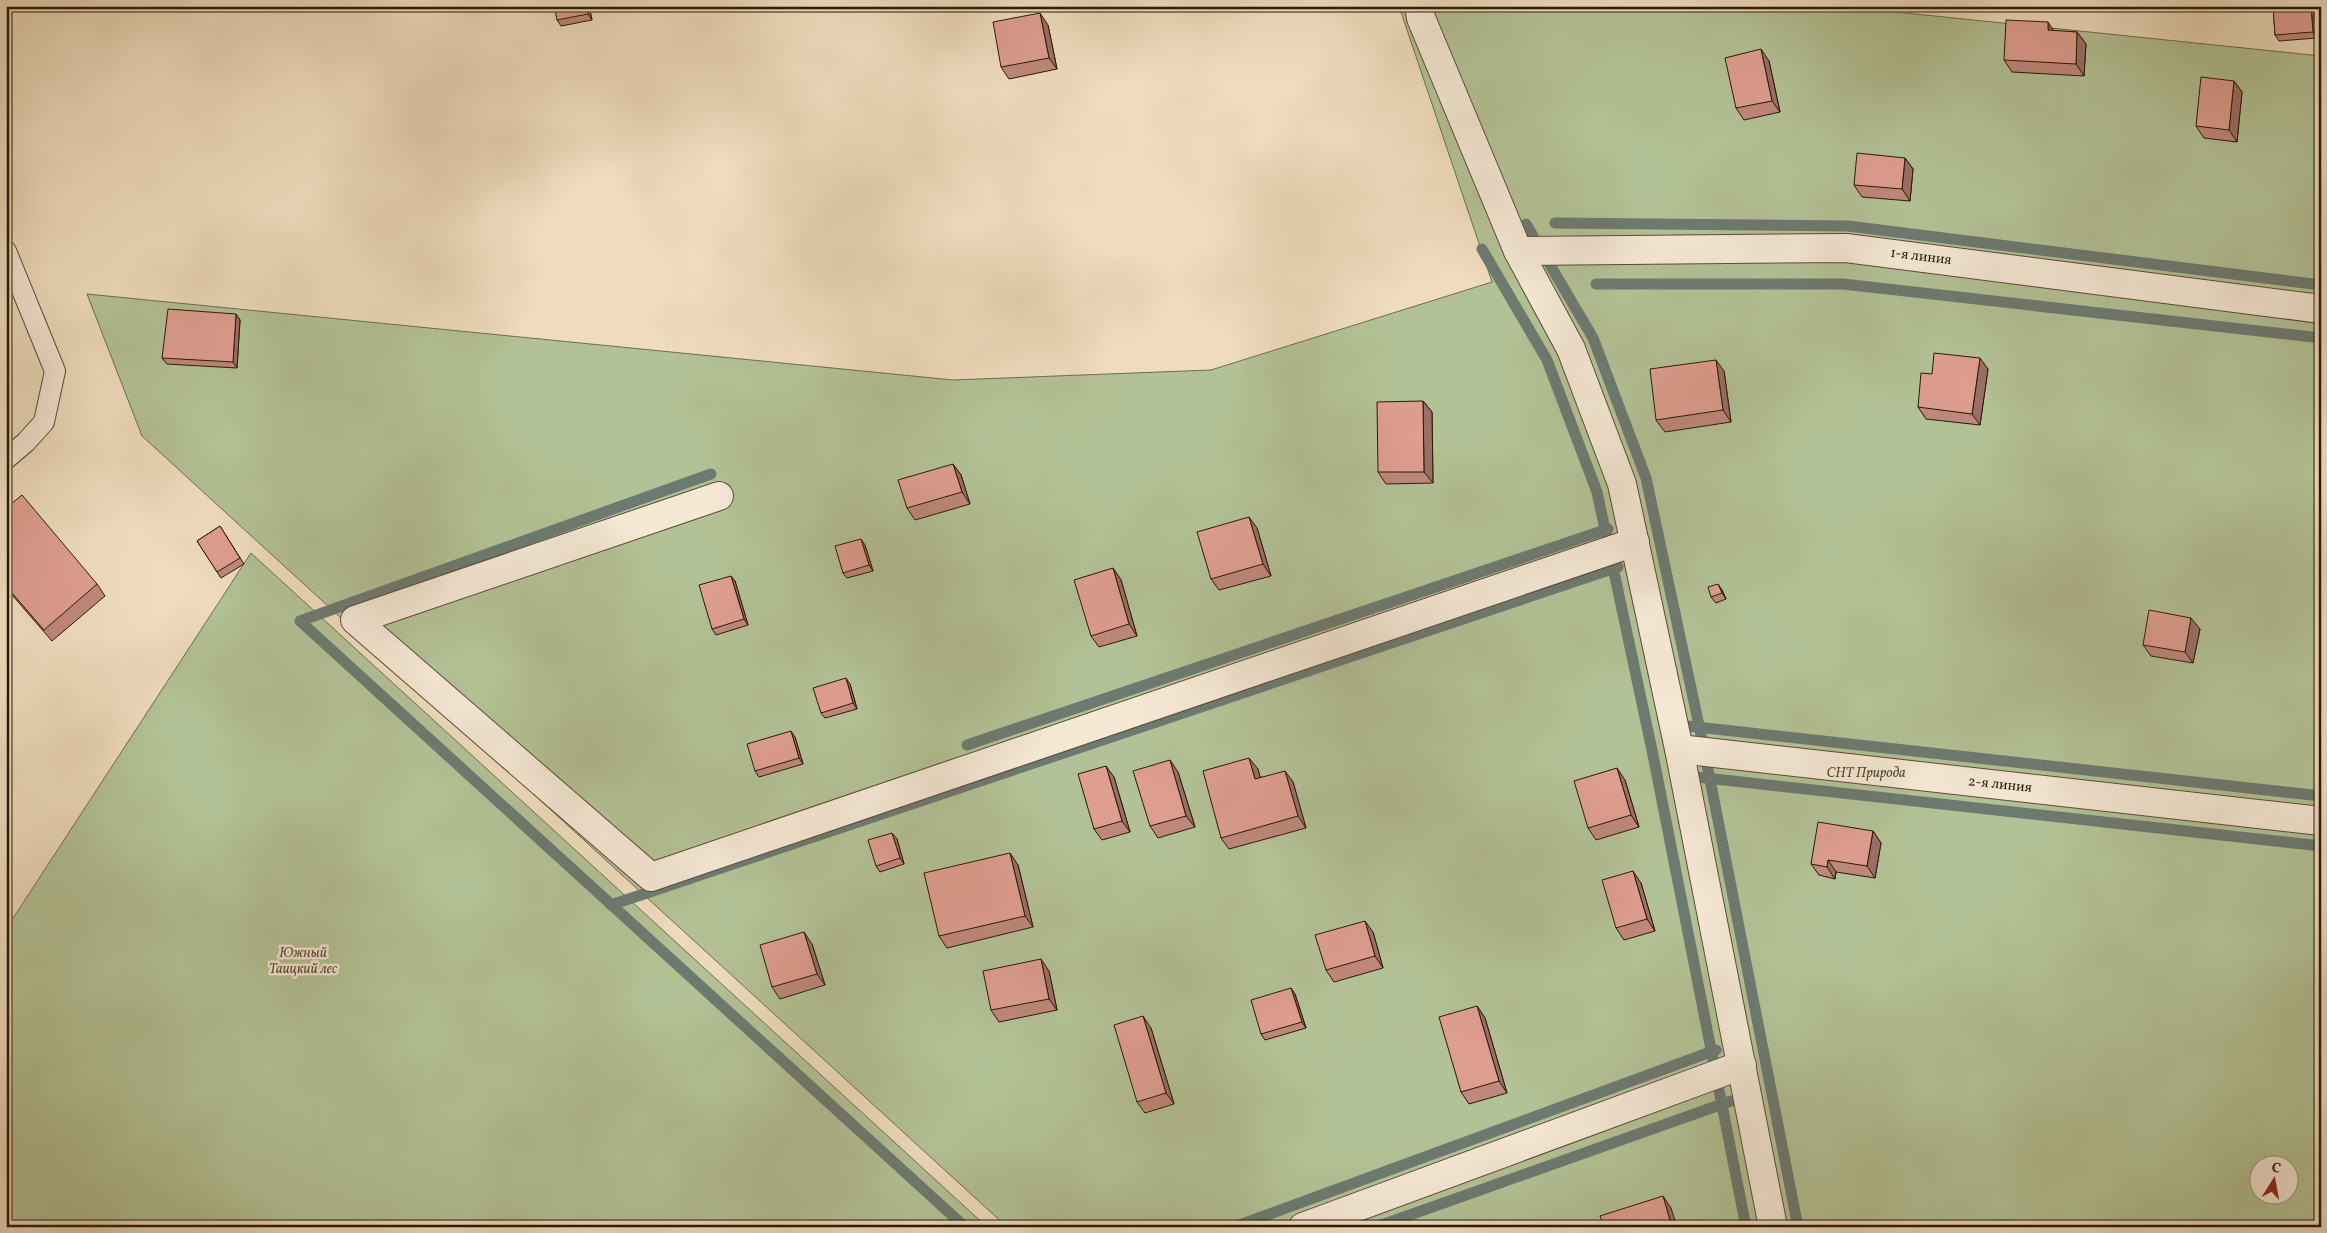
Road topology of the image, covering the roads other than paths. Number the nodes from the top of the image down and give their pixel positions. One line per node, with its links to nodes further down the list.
1 (1419, 6): 3 (street)
2 (6, 251): 5 (lane)
3 (1518, 251): 4 (street, 1-я линия); 7 (street)
4 (2321, 309)
5 (6, 459)
6 (719, 496): 7 (street)
7 (1635, 542): 8 (street)
8 (1679, 749): 9 (street, 2-я линия); 10 (street)
9 (2321, 821)
10 (1742, 1065): 11 (street); 12 (street)
11 (1303, 1227)
12 (1773, 1227)

